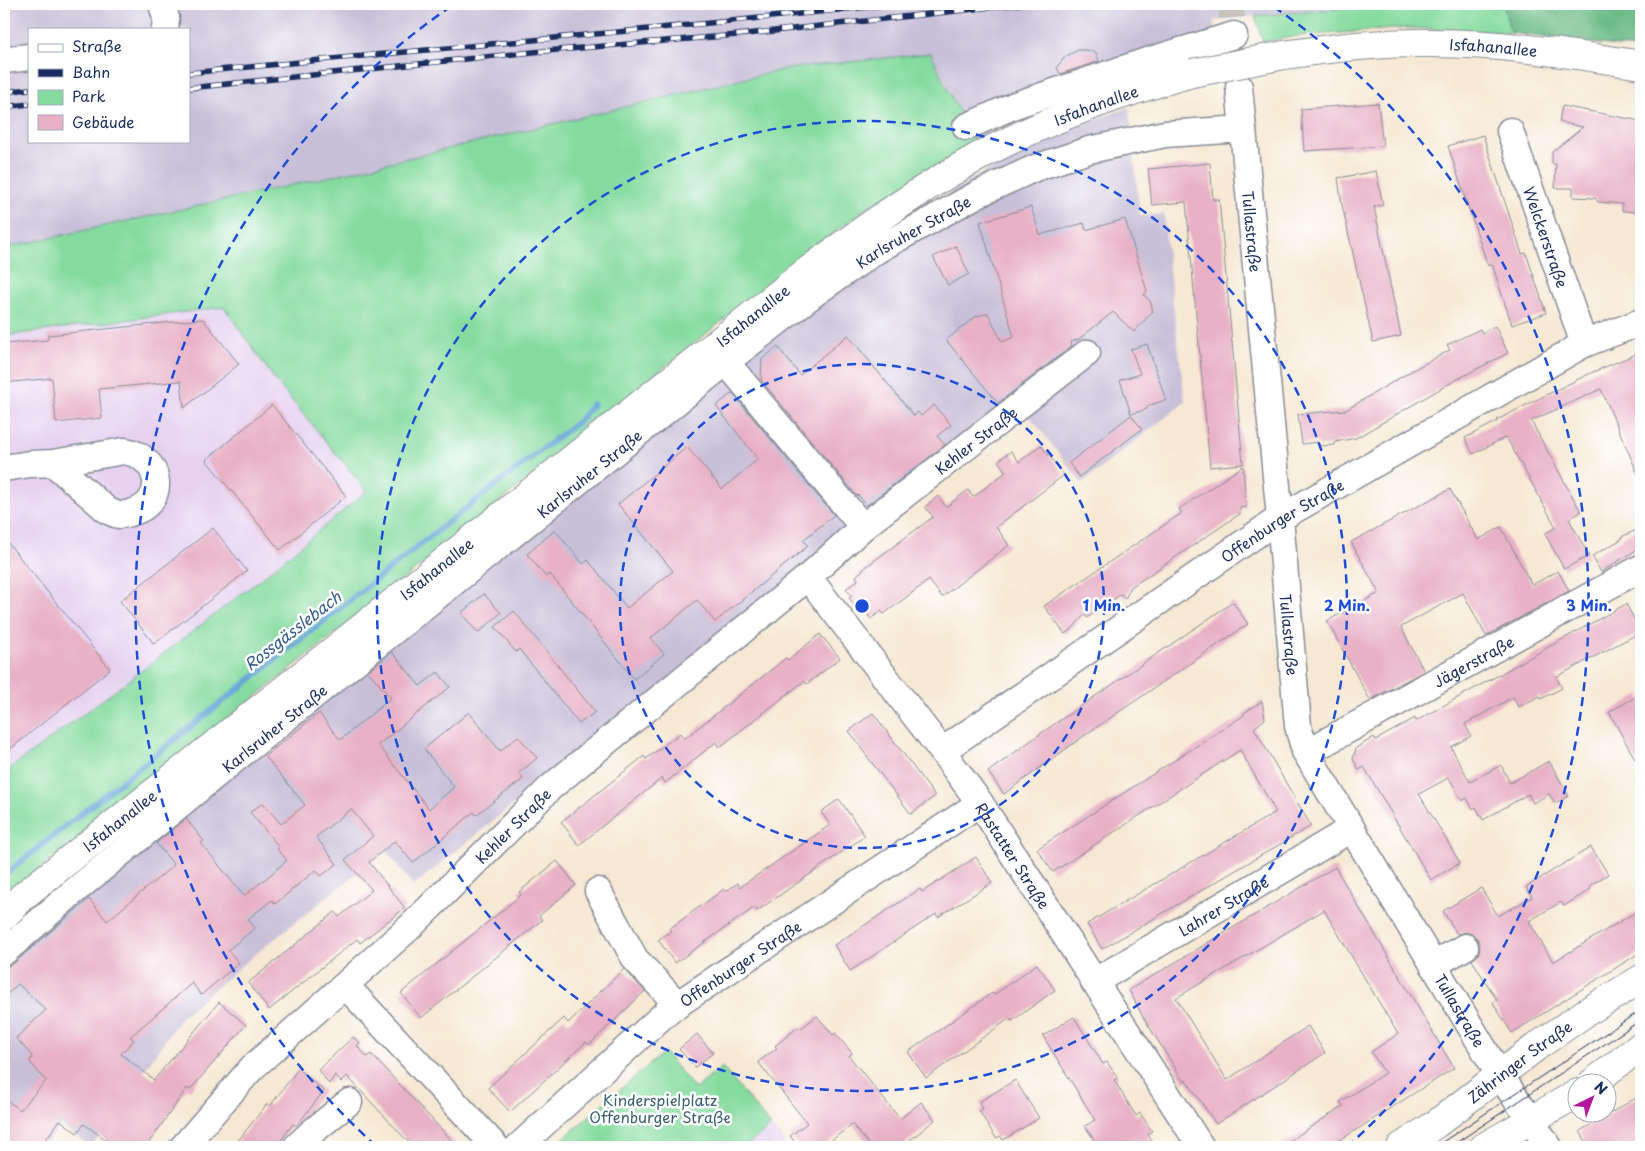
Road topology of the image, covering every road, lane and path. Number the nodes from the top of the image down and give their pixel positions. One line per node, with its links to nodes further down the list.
1 (162, 4): 2 (street)
2 (165, 28)
3 (1234, 33): 10 (street)
4 (4, 53): 5 (street)
5 (28, 56)
6 (28, 56): 7 (street)
7 (4, 60)
8 (1641, 65): 28 (main road, Isfahanallee, bridge)
9 (1239, 87): 11 (street, Tullastraße)
10 (966, 127)
11 (1243, 129): 16 (street, Karlsruher Straße); 19 (street, Tullastraße)
12 (1510, 131): 14 (street, Welckerstraße)
13 (1641, 322): 14 (street, Offenburger Straße)
14 (1584, 344): 19 (street, Offenburger Straße)
15 (1087, 353): 20 (street, Kehler Straße)
16 (726, 362): 20 (street); 30 (street, Karlsruher Straße)
17 (53, 463): 18 (street)
18 (4, 468)
19 (1280, 518): 23 (street, Offenburger Straße); 24 (street, Tullastraße)
20 (863, 527): 22 (street, Kehler Straße)
21 (1641, 568): 24 (street, Jägerstraße)
22 (808, 577): 23 (street, Rastatter Straße); 34 (street, Kehler Straße)
23 (942, 751): 25 (street, Rastatter Straße)
24 (1305, 751): 26 (street, Tullastraße)
25 (980, 803): 33 (street, Rastatter Straße); 35 (street, Offenburger Straße)
26 (1351, 829): 31 (street, Tullastraße); 33 (street, Lahrer Straße)
27 (598, 890): 35 (street)
28 (4, 916)
29 (1465, 947): 31 (street)
30 (4, 952)
31 (1433, 965): 37 (street, Tullastraße)
32 (1641, 979): 37 (main road, Zähringer Straße)
33 (1094, 982): 46 (street, Rastatter Straße)
34 (346, 986): 42 (street, Kehler Straße); 44 (street)
35 (678, 1004): 45 (street, Offenburger Straße)
36 (1641, 1046): 38 (main road)
37 (1499, 1074): 41 (street, Tullastraße); 47 (main road, Zähringer Straße)
38 (1604, 1074)
39 (1568, 1099): 41 (main road)
40 (349, 1102): 43 (street)
41 (1530, 1121): 48 (main road); 49 (street, Tullastraße)
42 (183, 1147)
43 (296, 1147)
44 (496, 1147)
45 (518, 1147)
46 (1201, 1147)
47 (1401, 1147)
48 (1484, 1147)
49 (1549, 1147)

